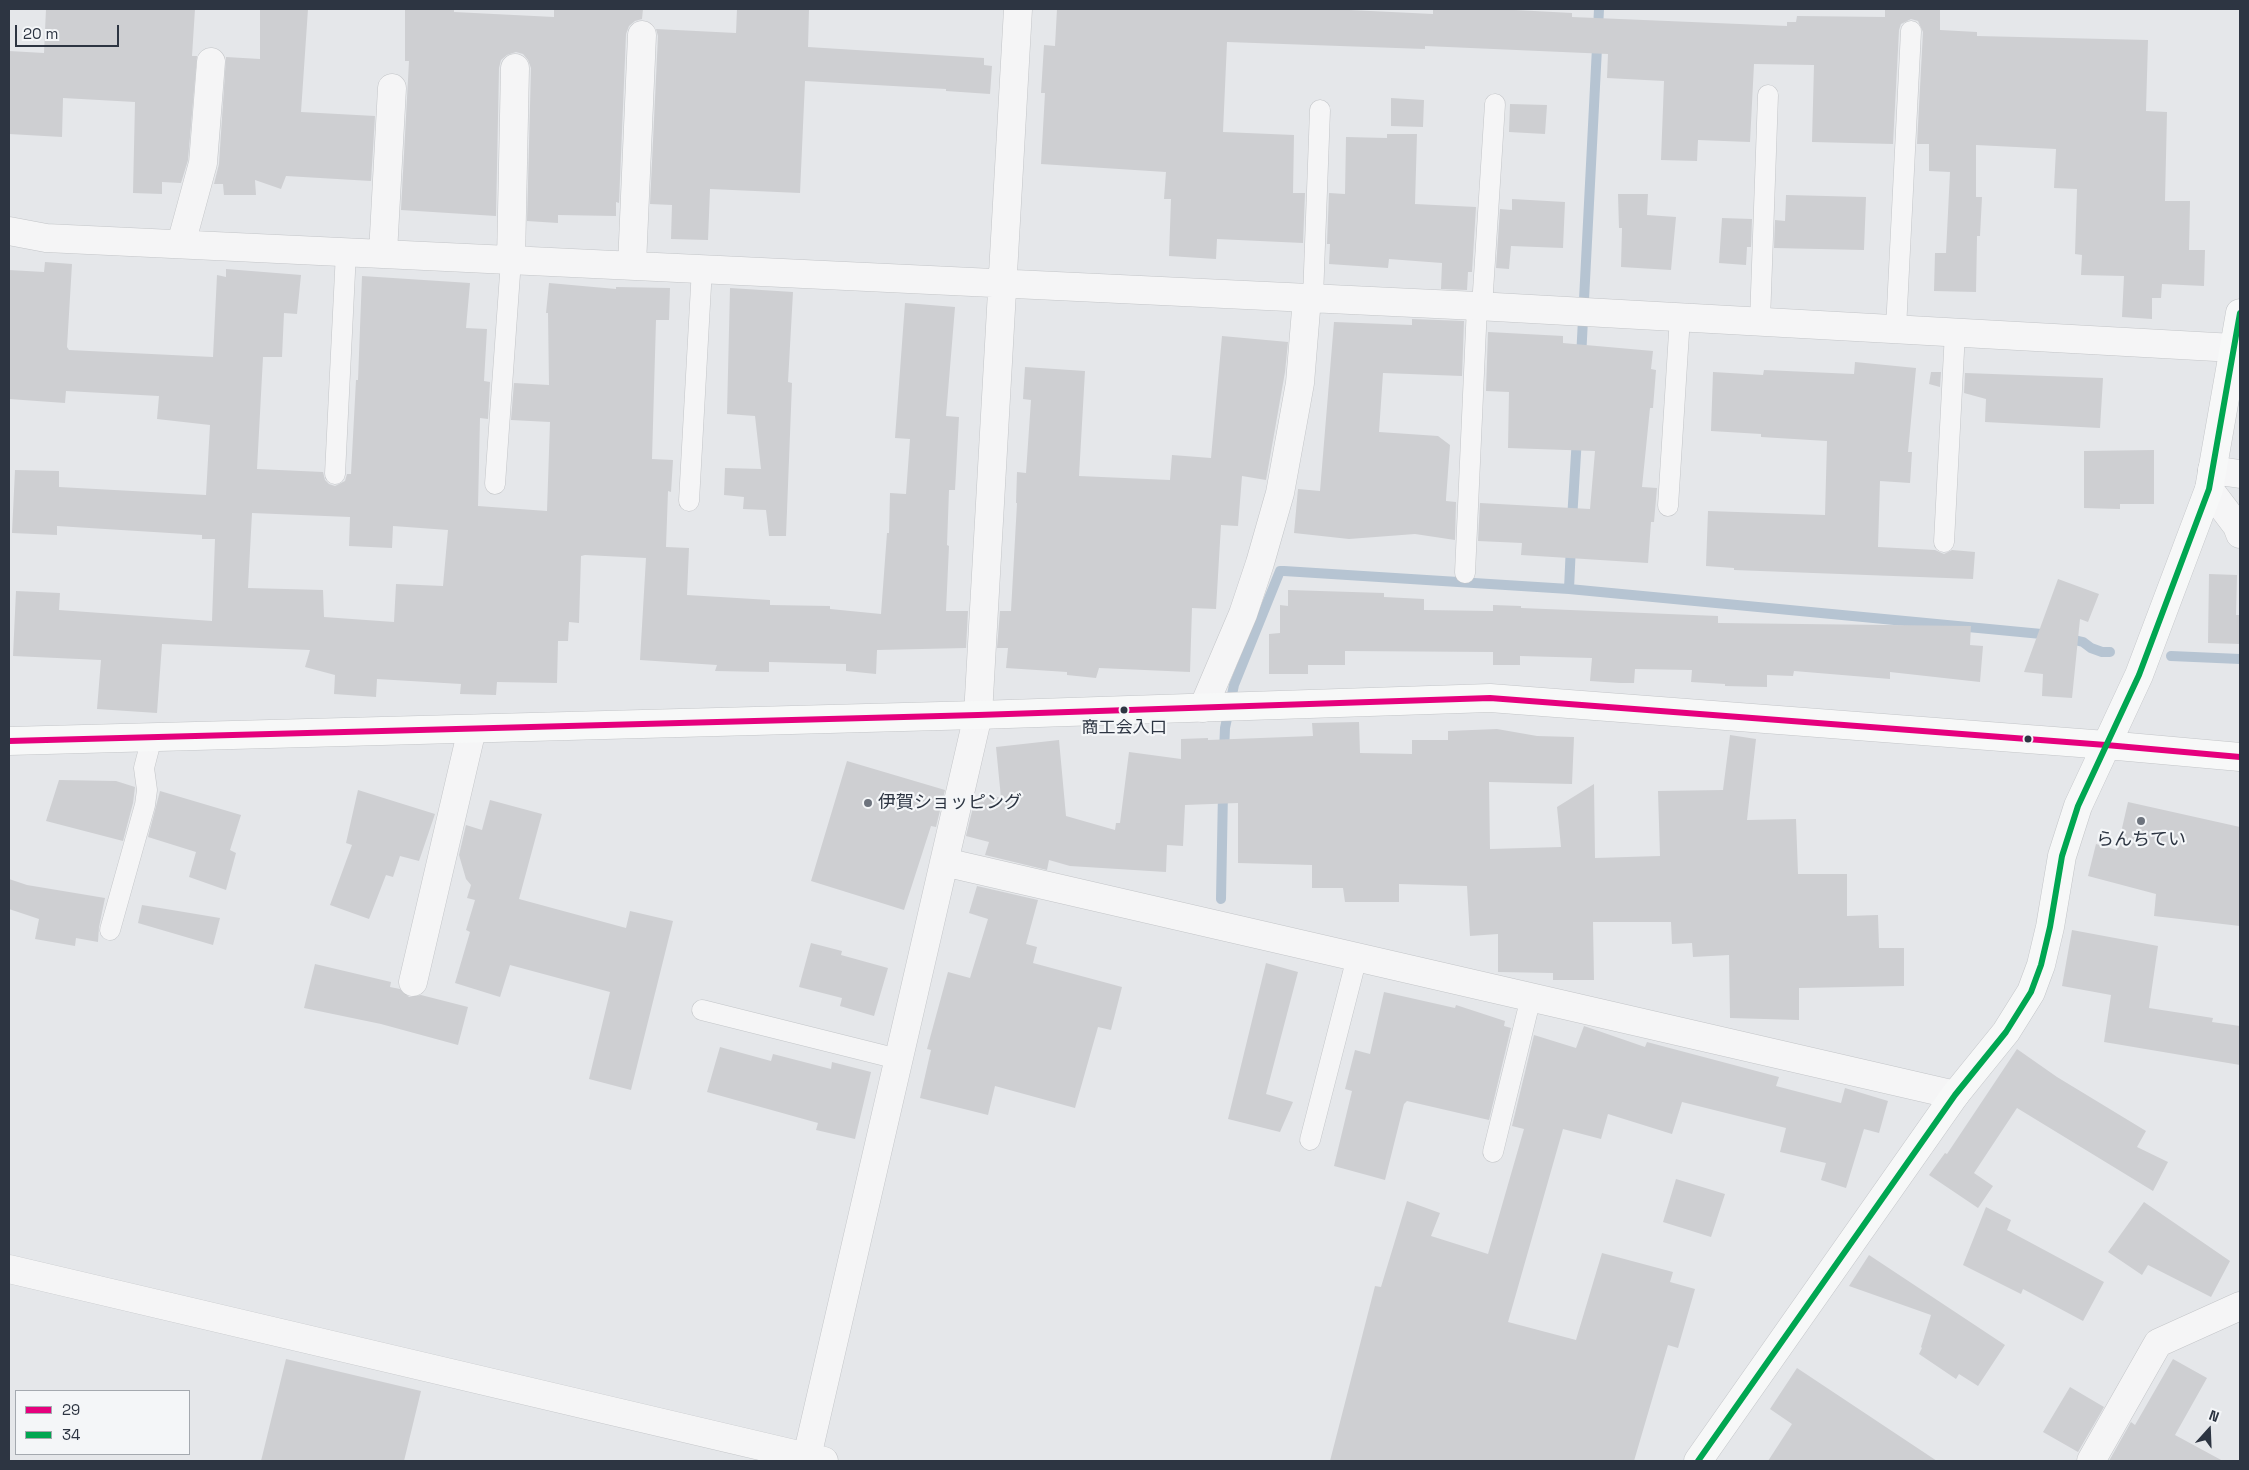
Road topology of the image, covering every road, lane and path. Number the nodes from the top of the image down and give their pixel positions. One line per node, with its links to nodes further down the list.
1 (1018, 9): 17 (street)
2 (1911, 31): 23 (lane)
3 (642, 35): 15 (street)
4 (211, 62): 11 (street)
5 (514, 68): 14 (street)
6 (392, 88): 13 (street)
7 (1768, 95): 22 (lane)
8 (1495, 104): 19 (lane)
9 (1320, 110): 18 (lane)
10 (9, 231): 11 (street)
11 (181, 244): 12 (street)
12 (346, 252): 13 (street); 26 (lane)
13 (383, 253): 14 (street)
14 (511, 260): 15 (street); 29 (lane)
15 (632, 265): 16 (street)
16 (702, 268): 17 (street); 30 (lane)
17 (1003, 283): 18 (street); 36 (street)
18 (1310, 298): 19 (street); 35 (street)
19 (1480, 306): 21 (street); 34 (lane)
20 (2240, 313): 25 (main road)
21 (1680, 317): 22 (street); 31 (lane)
22 (1760, 321): 23 (street)
23 (1896, 329): 24 (street)
24 (1955, 332): 25 (street); 33 (lane)
25 (2234, 348): 28 (main road)
26 (335, 474)
27 (2240, 474): 28 (street)
28 (2210, 479): 32 (street); 40 (main road)
29 (495, 484)
30 (689, 501)
31 (1668, 506)
32 (2240, 534)
33 (1944, 542)
34 (1466, 572)
35 (1203, 708): 36 (main road); 40 (main road)
36 (978, 715): 37 (main road); 42 (street)
37 (472, 729): 38 (main road); 45 (street)
38 (152, 738): 39 (main road); 43 (lane)
39 (9, 741)
40 (2106, 745): 41 (main road); 49 (main road)
41 (2240, 757)
42 (944, 862): 44 (street); 48 (street)
43 (110, 930)
44 (1357, 958): 46 (street); 50 (lane)
45 (413, 982)
46 (1531, 997): 49 (street); 51 (lane)
47 (702, 1010): 48 (lane)
48 (898, 1059): 54 (street)
49 (1955, 1095): 55 (main road)
50 (1310, 1140)
51 (1493, 1152)
52 (9, 1270): 54 (street)
53 (2240, 1306): 56 (street)
54 (812, 1460)
55 (1698, 1461)
56 (2091, 1461)

